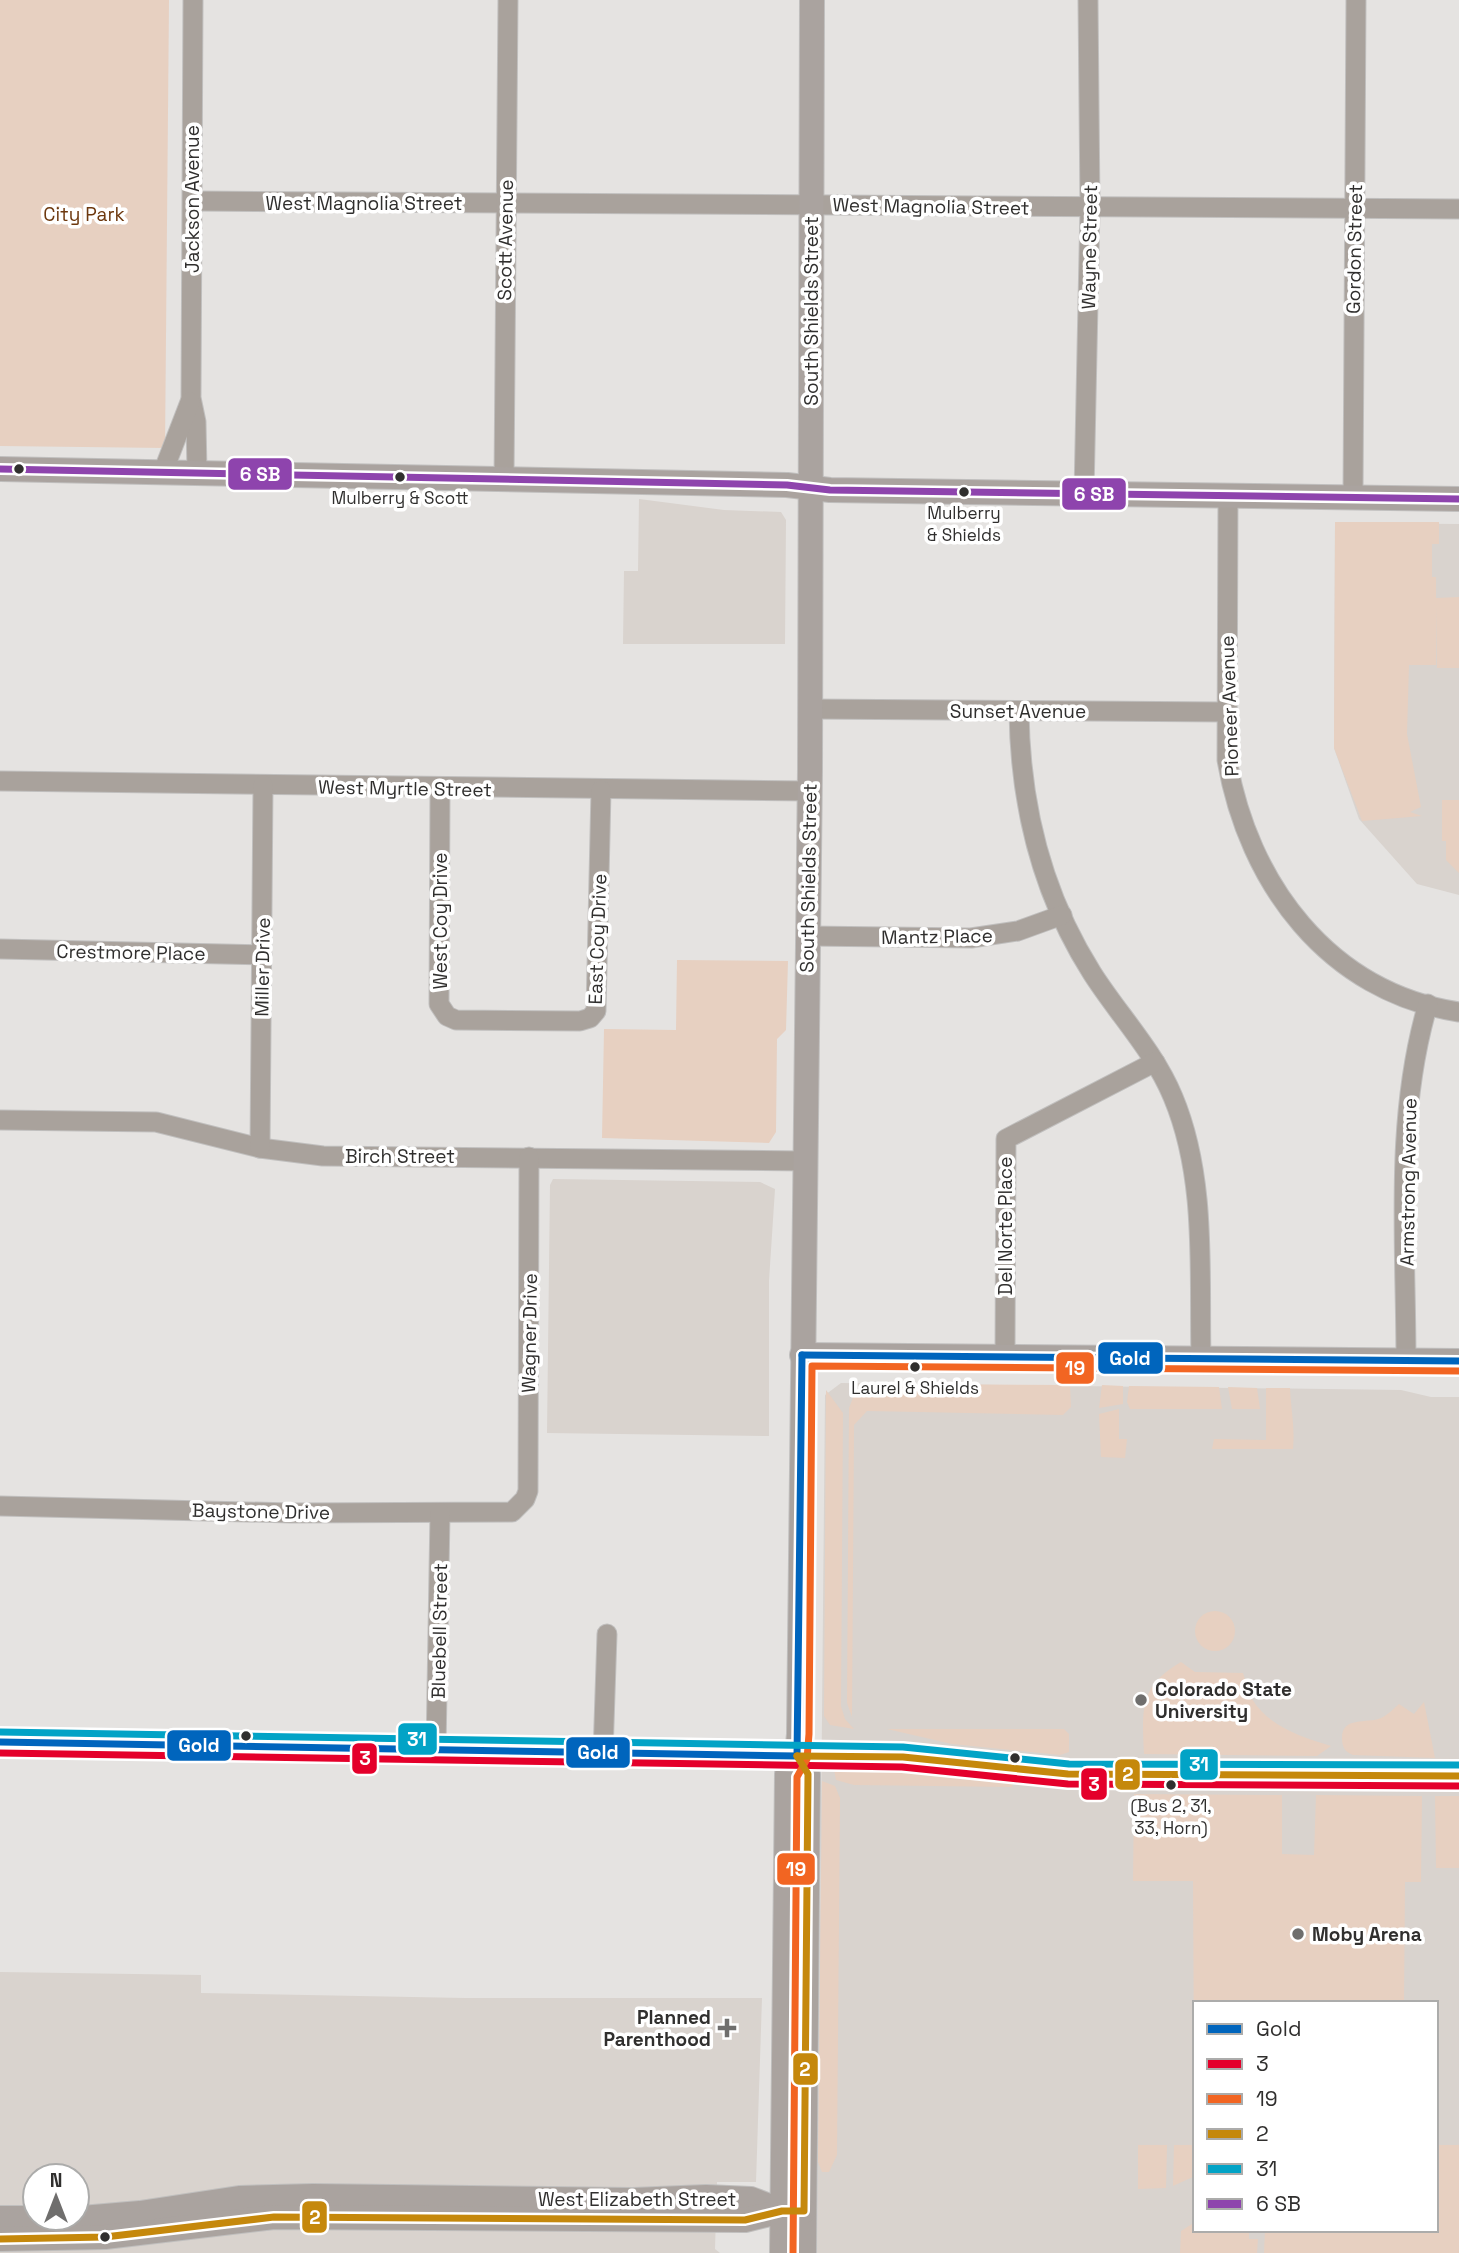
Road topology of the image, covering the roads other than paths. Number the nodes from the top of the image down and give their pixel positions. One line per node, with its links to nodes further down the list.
1 (193, 0): 6 (street, Jackson Avenue)
2 (508, 0): 7 (street, Scott Avenue)
3 (812, 0): 8 (main road, South Shields Street)
4 (1088, 0): 9 (street, Wayne Street)
5 (1356, 0): 10 (street, Gordon Street)
6 (193, 201): 7 (street, West Magnolia Street); 12 (street, Jackson Avenue)
7 (505, 203): 8 (street, West Magnolia Street); 16 (street, Scott Avenue)
8 (811, 204): 9 (street, West Magnolia Street); 17 (main road, South Shields Street)
9 (1090, 207): 10 (street, West Magnolia Street); 18 (street, Wayne Street)
10 (1354, 209): 11 (street, West Magnolia Street); 20 (street, Gordon Street)
11 (1459, 209)
12 (191, 398): 14 (street, Jackson Avenue); 15 (street, Jackson Avenue)
13 (0, 468): 14 (main road)
14 (163, 472): 15 (main road)
15 (197, 472): 16 (main road)
16 (504, 480): 17 (main road)
17 (809, 488): 18 (main road); 22 (main road, South Shields Street)
18 (1084, 494): 19 (main road)
19 (1228, 495): 20 (main road); 24 (street, Pioneer Avenue)
20 (1353, 497): 21 (main road)
21 (1459, 499)
22 (809, 709): 23 (street, Sunset Avenue); 29 (main road, South Shields Street)
23 (1019, 711): 24 (street, Sunset Avenue); 30 (street)
24 (1226, 712): 34 (street, Pioneer Avenue)
25 (0, 781): 26 (street, West Myrtle Street)
26 (263, 785): 27 (street, West Myrtle Street); 33 (street, Miller Drive)
27 (440, 789): 28 (street, West Myrtle Street); 36 (street, West Coy Drive)
28 (601, 790): 29 (street, West Myrtle Street); 36 (street, East Coy Drive)
29 (809, 791): 31 (main road, South Shields Street)
30 (1062, 915): 31 (street, Mantz Place); 37 (street)
31 (808, 936): 41 (main road, South Shields Street)
32 (0, 949): 33 (street, Crestmore Place)
33 (262, 955): 39 (street, Miller Drive)
34 (1428, 1004): 35 (street, Pioneer Avenue); 45 (street, Armstrong Avenue)
35 (1459, 1012)
36 (522, 1020)
37 (1155, 1062): 43 (street, Del Norte Place); 44 (street)
38 (0, 1120): 39 (street, Birch Street)
39 (260, 1148): 40 (street, Birch Street)
40 (529, 1157): 41 (street, Birch Street); 48 (street, Wagner Drive)
41 (805, 1161): 42 (main road, South Shields Street)
42 (802, 1355): 43 (main road); 54 (main road, South Shields Street)
43 (1005, 1356): 44 (main road)
44 (1201, 1358): 45 (main road)
45 (1406, 1361): 46 (main road)
46 (1459, 1361)
47 (0, 1506): 49 (street, Baystone Drive)
48 (520, 1506): 49 (street, Baystone Drive)
49 (440, 1513): 52 (street, Bluebell Street)
50 (607, 1634): 53 (street)
51 (0, 1742): 52 (street)
52 (436, 1750): 53 (street)
53 (603, 1754): 54 (street)
54 (797, 1756): 55 (street); 56 (main road, South Shields Street)
55 (1459, 1776)
56 (793, 2211): 57 (main road, West Elizabeth Street); 58 (main road, West Elizabeth Street); 59 (main road, South Shields Street); 60 (main road, South Shields Street)
57 (0, 2218)
58 (0, 2239)
59 (782, 2253)
60 (804, 2253)

